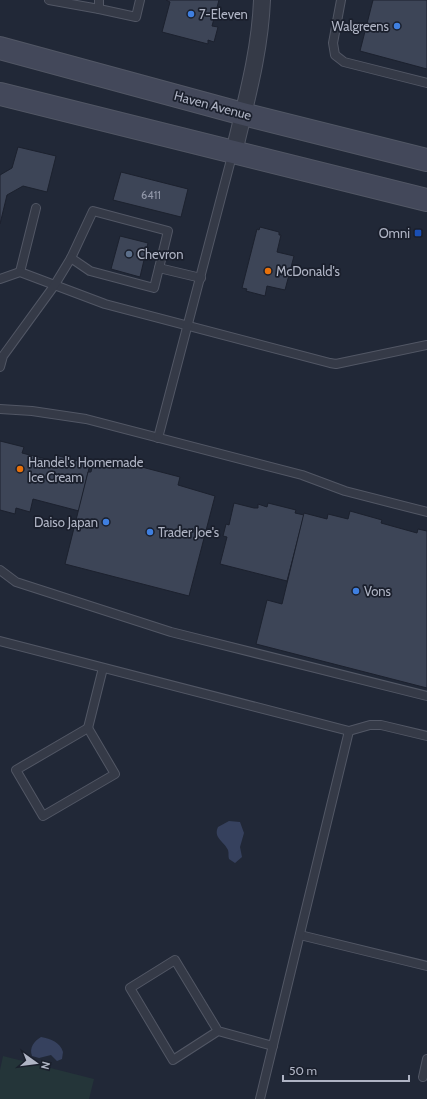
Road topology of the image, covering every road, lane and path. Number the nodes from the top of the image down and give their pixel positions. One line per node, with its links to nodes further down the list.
1 (49, 0): 6 (lane)
2 (99, 0): 6 (lane)
3 (140, 0): 6 (lane)
4 (262, 0): 10 (street)
5 (341, 0): 8 (lane)
6 (98, 9)
7 (0, 48): 10 (main road, Haven Avenue)
8 (427, 83)
9 (0, 94): 11 (main road)
10 (243, 114): 11 (street); 12 (main road, Haven Avenue)
11 (234, 152): 13 (main road); 18 (lane)
12 (427, 160)
13 (427, 200)
14 (36, 208): 17 (lane)
15 (71, 258): 16 (lane); 16 (lane); 20 (lane)
16 (159, 268): 18 (lane)
17 (20, 272): 19 (lane); 20 (lane)
18 (201, 278): 21 (lane)
19 (0, 279)
20 (54, 286): 21 (lane); 23 (lane)
21 (187, 326): 22 (lane); 25 (lane)
22 (427, 345)
23 (0, 367)
24 (0, 409): 25 (lane)
25 (158, 438): 26 (lane)
26 (427, 512)
27 (0, 570): 30 (lane)
28 (0, 641): 29 (lane)
29 (103, 668): 31 (lane); 32 (lane)
30 (427, 696)
31 (88, 728): 31 (lane)
32 (348, 731): 33 (lane); 34 (lane)
33 (427, 736)
34 (300, 935): 35 (lane); 37 (lane)
35 (427, 966)
36 (218, 1032): 36 (lane); 37 (lane)
37 (273, 1046): 40 (lane)
38 (427, 1059): 39 (lane)
39 (423, 1077)
40 (260, 1099)

